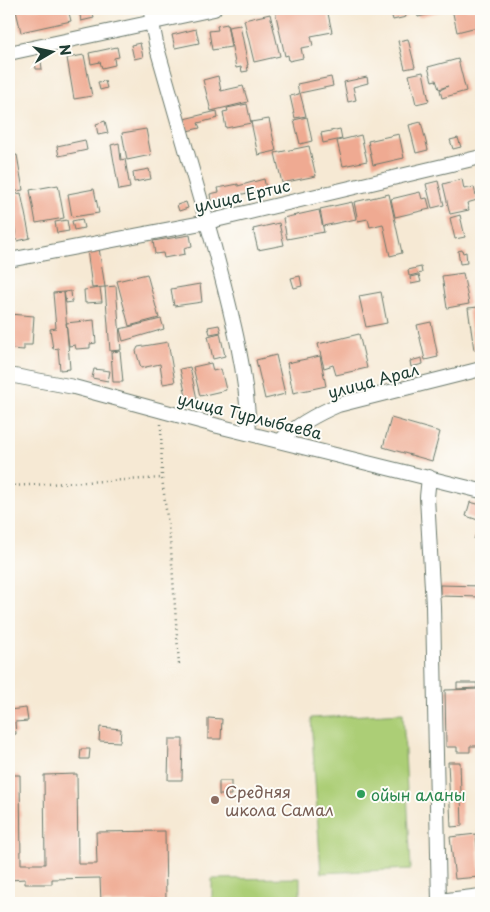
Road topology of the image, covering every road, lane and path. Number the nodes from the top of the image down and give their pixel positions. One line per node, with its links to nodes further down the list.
1 (214, 9): 2 (street)
2 (151, 16): 3 (street); 5 (street)
3 (9, 52)
4 (481, 157): 5 (street, улица Ертис)
5 (207, 222): 6 (street, улица Ертис); 10 (street)
6 (9, 260)
7 (481, 369): 11 (street, улица Арал)
8 (9, 376): 9 (street, улица Турлыбаева)
9 (161, 410): 10 (street, улица Турлыбаева); 13 (path)
10 (249, 433): 11 (street, улица Турлыбаева)
11 (281, 440): 12 (street, улица Турлыбаева)
12 (428, 477): 15 (street, улица Турлыбаева); 18 (street)
13 (162, 478): 14 (path); 16 (path)
14 (9, 486)
15 (481, 491)
16 (179, 665)
17 (481, 896): 18 (street)
18 (439, 902)

